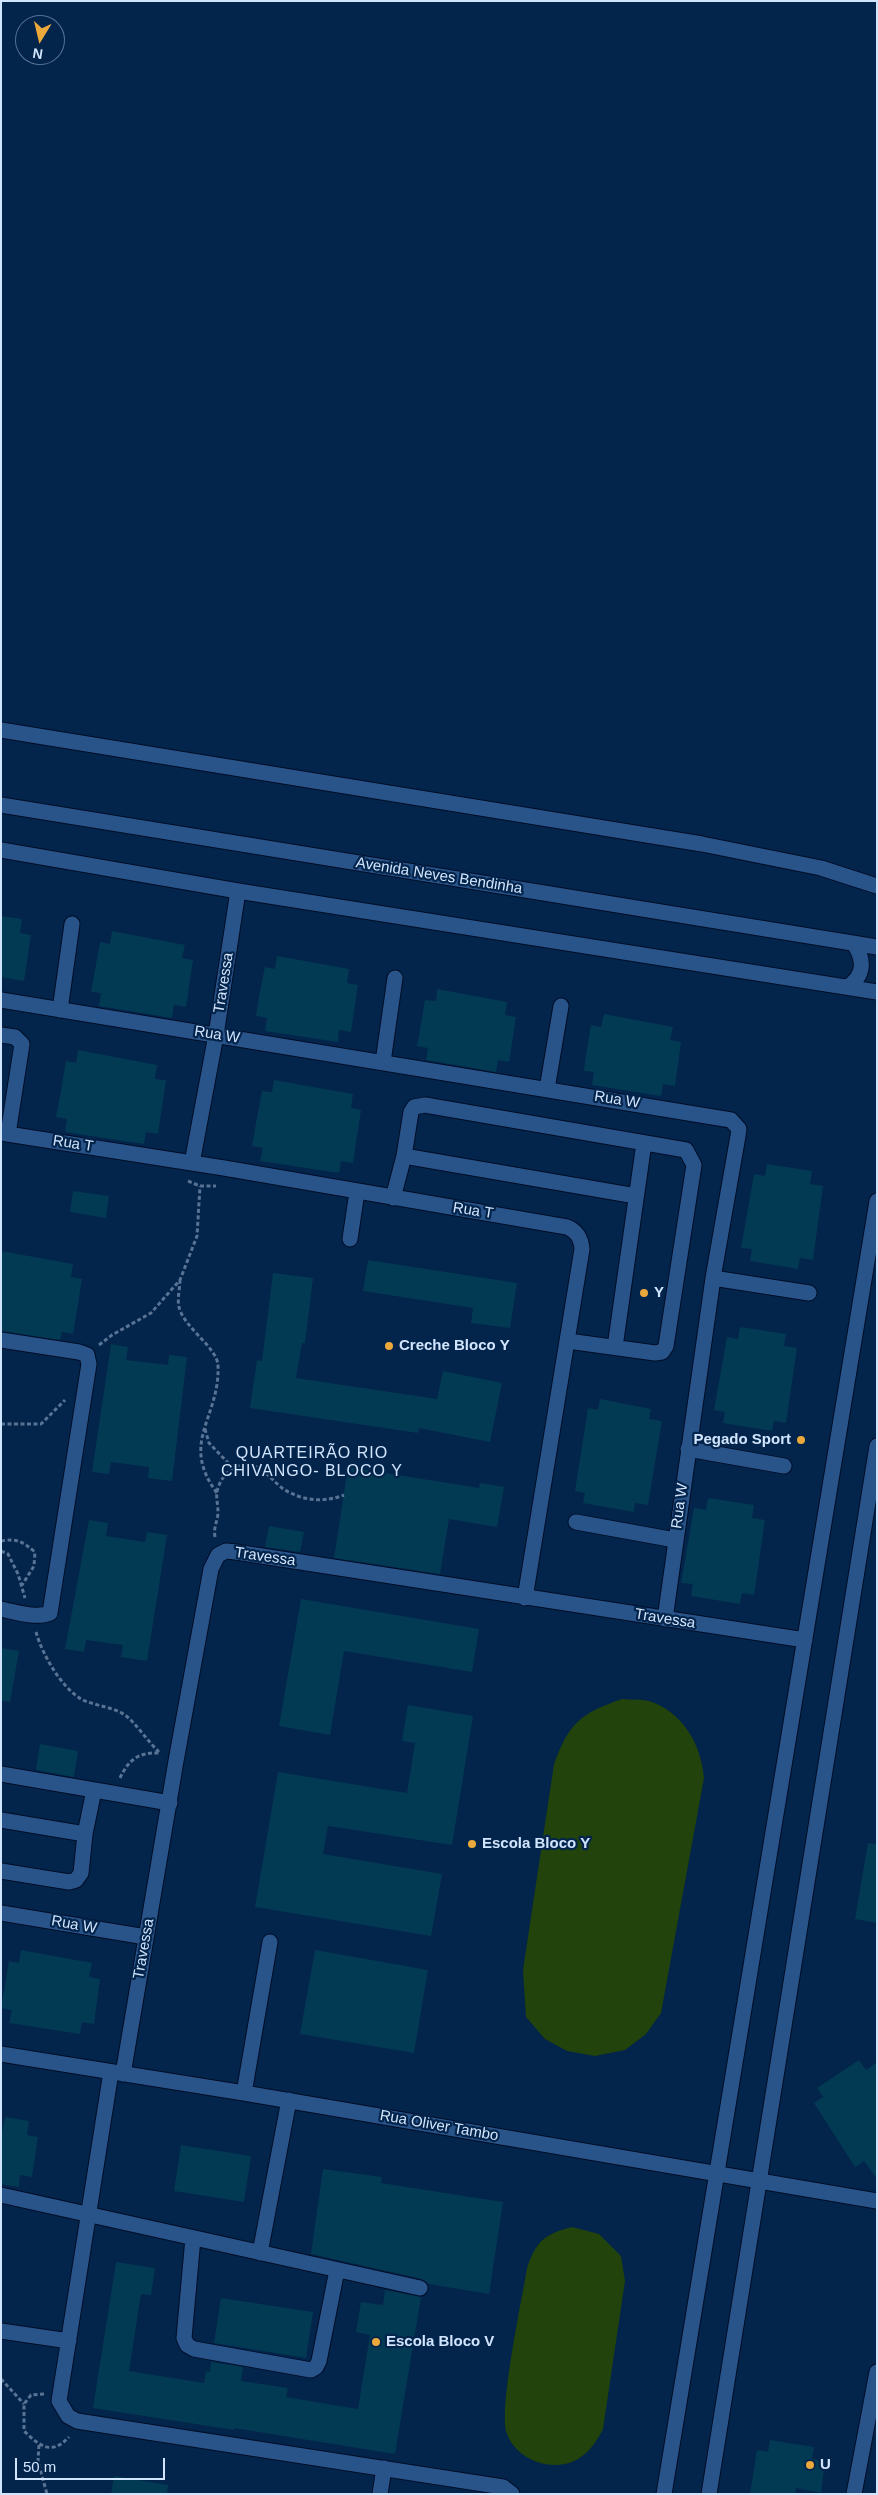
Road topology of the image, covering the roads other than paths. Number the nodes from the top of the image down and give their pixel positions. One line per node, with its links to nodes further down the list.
1 (1, 730): 4 (street)
2 (1, 805): 7 (street, Avenida Neves Bendinha)
3 (1, 850): 5 (street)
4 (877, 886)
5 (238, 891): 10 (street); 16 (street, Travessa)
6 (72, 924): 14 (street)
7 (853, 943): 8 (street, Avenida Neves Bendinha); 10 (street)
8 (877, 947)
9 (395, 978): 17 (street)
10 (847, 987): 11 (street)
11 (877, 992)
12 (1, 1000): 14 (street, Rua W)
13 (561, 1006): 18 (street)
14 (60, 1010): 16 (street, Rua W)
15 (1, 1035): 19 (street)
16 (216, 1035): 17 (street, Rua W); 23 (street, Travessa)
17 (383, 1062): 18 (street, Rua W)
18 (547, 1089): 29 (street, Rua W)
19 (9, 1091): 20 (street)
20 (5, 1134): 23 (street, Rua T)
21 (644, 1143): 22 (street); 25 (street); 33 (street)
22 (404, 1156): 25 (street); 26 (street)
23 (192, 1163): 24 (street, Rua T)
24 (357, 1192): 26 (street, Rua T); 28 (street)
25 (636, 1196): 33 (street)
26 (393, 1198): 32 (street, Rua T)
27 (877, 1201): 42 (street)
28 (350, 1239)
29 (713, 1278): 30 (street); 34 (street, Rua W)
30 (809, 1293)
31 (1, 1340): 40 (street)
32 (568, 1341): 33 (street); 39 (street, Rua T)
33 (614, 1347)
34 (688, 1449): 36 (street); 38 (street, Rua W)
35 (876, 1456): 57 (street)
36 (784, 1466)
37 (576, 1522): 38 (street)
38 (675, 1540): 41 (street, Rua W)
39 (525, 1598): 41 (street, Travessa); 45 (street, Travessa)
40 (1, 1609)
41 (665, 1619): 42 (street, Travessa)
42 (805, 1640): 56 (street)
43 (1, 1774): 44 (street)
44 (94, 1790): 45 (street); 47 (street)
45 (170, 1803): 50 (street, Travessa)
46 (1, 1820): 47 (street)
47 (85, 1834): 48 (street)
48 (1, 1871)
49 (1, 1912): 50 (street, Rua W)
50 (146, 1937): 53 (street, Travessa)
51 (270, 1942): 54 (street)
52 (1, 2054): 53 (street, Rua Oliver Tambo)
53 (117, 2073): 54 (street, Rua Oliver Tambo); 60 (street, Travessa)
54 (244, 2092): 55 (street, Rua Oliver Tambo)
55 (290, 2100): 56 (street, Rua Oliver Tambo); 62 (street)
56 (717, 2173): 57 (street, Rua Oliver Tambo); 71 (street)
57 (759, 2181): 59 (street, Rua Oliver Tambo); 72 (street)
58 (1, 2195): 60 (street)
59 (877, 2201)
60 (88, 2215): 61 (street); 66 (street, Travessa)
61 (193, 2238): 62 (street); 63 (street)
62 (260, 2253): 63 (street)
63 (337, 2270): 64 (street)
64 (420, 2288)
65 (1, 2331): 66 (street)
66 (69, 2341): 68 (street, Travessa)
67 (877, 2372): 73 (street)
68 (384, 2468): 69 (street); 70 (street)
69 (380, 2494)
70 (512, 2494)
71 (664, 2494)
72 (709, 2494)
73 (854, 2494)

